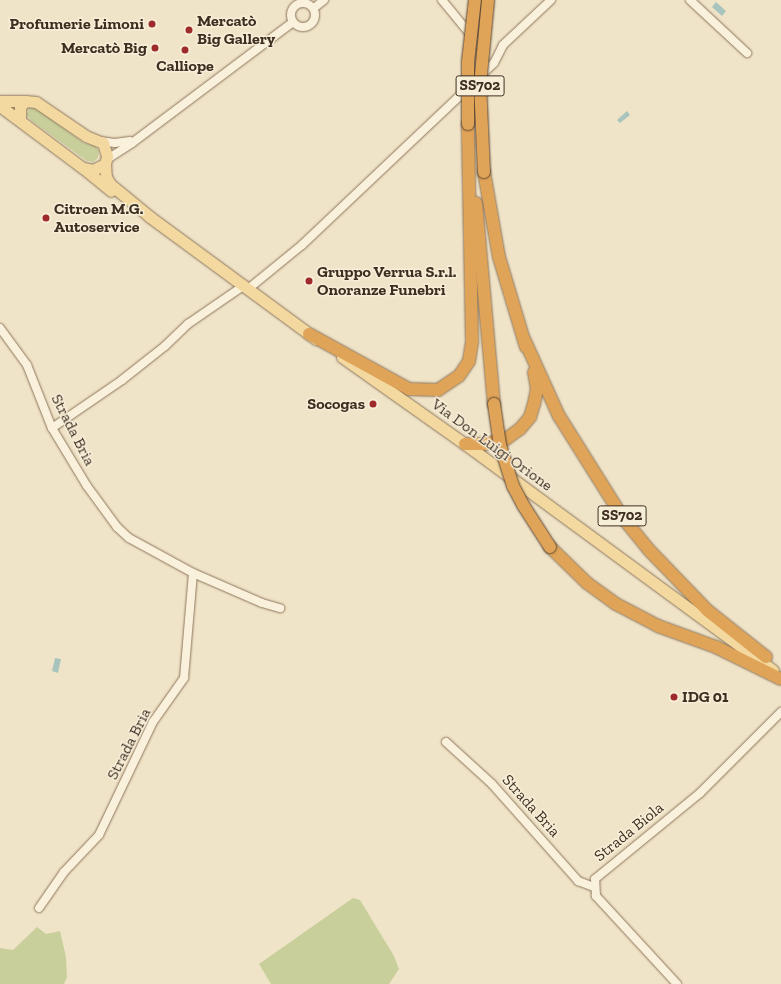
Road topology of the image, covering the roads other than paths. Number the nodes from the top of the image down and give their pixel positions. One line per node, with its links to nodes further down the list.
1 (324, 0): 8 (street)
2 (442, 0): 11 (street)
3 (475, 0): 20 (highway, SS702, bridge)
4 (488, 0): 25 (highway, SS702, bridge)
5 (551, 0): 11 (street)
6 (690, 0): 10 (street)
7 (294, 2): 8 (street); 9 (street)
8 (314, 8): 9 (street)
9 (293, 22): 16 (street)
10 (747, 53)
11 (494, 63): 22 (street)
12 (0, 101): 13 (main road)
13 (25, 101): 15 (main road); 17 (main road)
14 (0, 106): 15 (main road, Via Don Luigi Orione)
15 (20, 120): 19 (main road, Via Don Luigi Orione)
16 (140, 137): 17 (street); 18 (street)
17 (99, 141): 18 (main road, Via Don Luigi Orione)
18 (105, 162): 19 (main road); 21 (main road, Via Don Luigi Orione)
19 (83, 168): 21 (main road, Via Don Luigi Orione)
20 (469, 168): 24 (highway, SS702); 34 (highway, SS702, bridge)
21 (150, 217): 22 (main road, Via Don Luigi Orione)
22 (246, 287): 24 (main road, Via Don Luigi Orione); 26 (street)
23 (0, 328): 26 (street, Strada Bria)
24 (309, 334): 27 (main road, Via Don Luigi Orione)
25 (524, 339): 27 (highway, SS702); 31 (highway, SS702)
26 (52, 428): 28 (street, Strada Bria)
27 (465, 444): 30 (main road, Via Don Luigi Orione)
28 (192, 573): 29 (street, Strada Bria); 38 (street, Strada Bria)
29 (280, 608)
30 (717, 629): 31 (main road, Via Don Luigi Orione); 33 (main road, Via Don Luigi Orione)
31 (766, 657): 32 (main road, Via Don Luigi Orione)
32 (781, 666)
33 (781, 675)
34 (781, 679)
35 (781, 712): 37 (street, Strada Biola)
36 (446, 742): 37 (street, Strada Bria)
37 (594, 887): 39 (street, Strada Biola)
38 (39, 908)
39 (678, 984)

